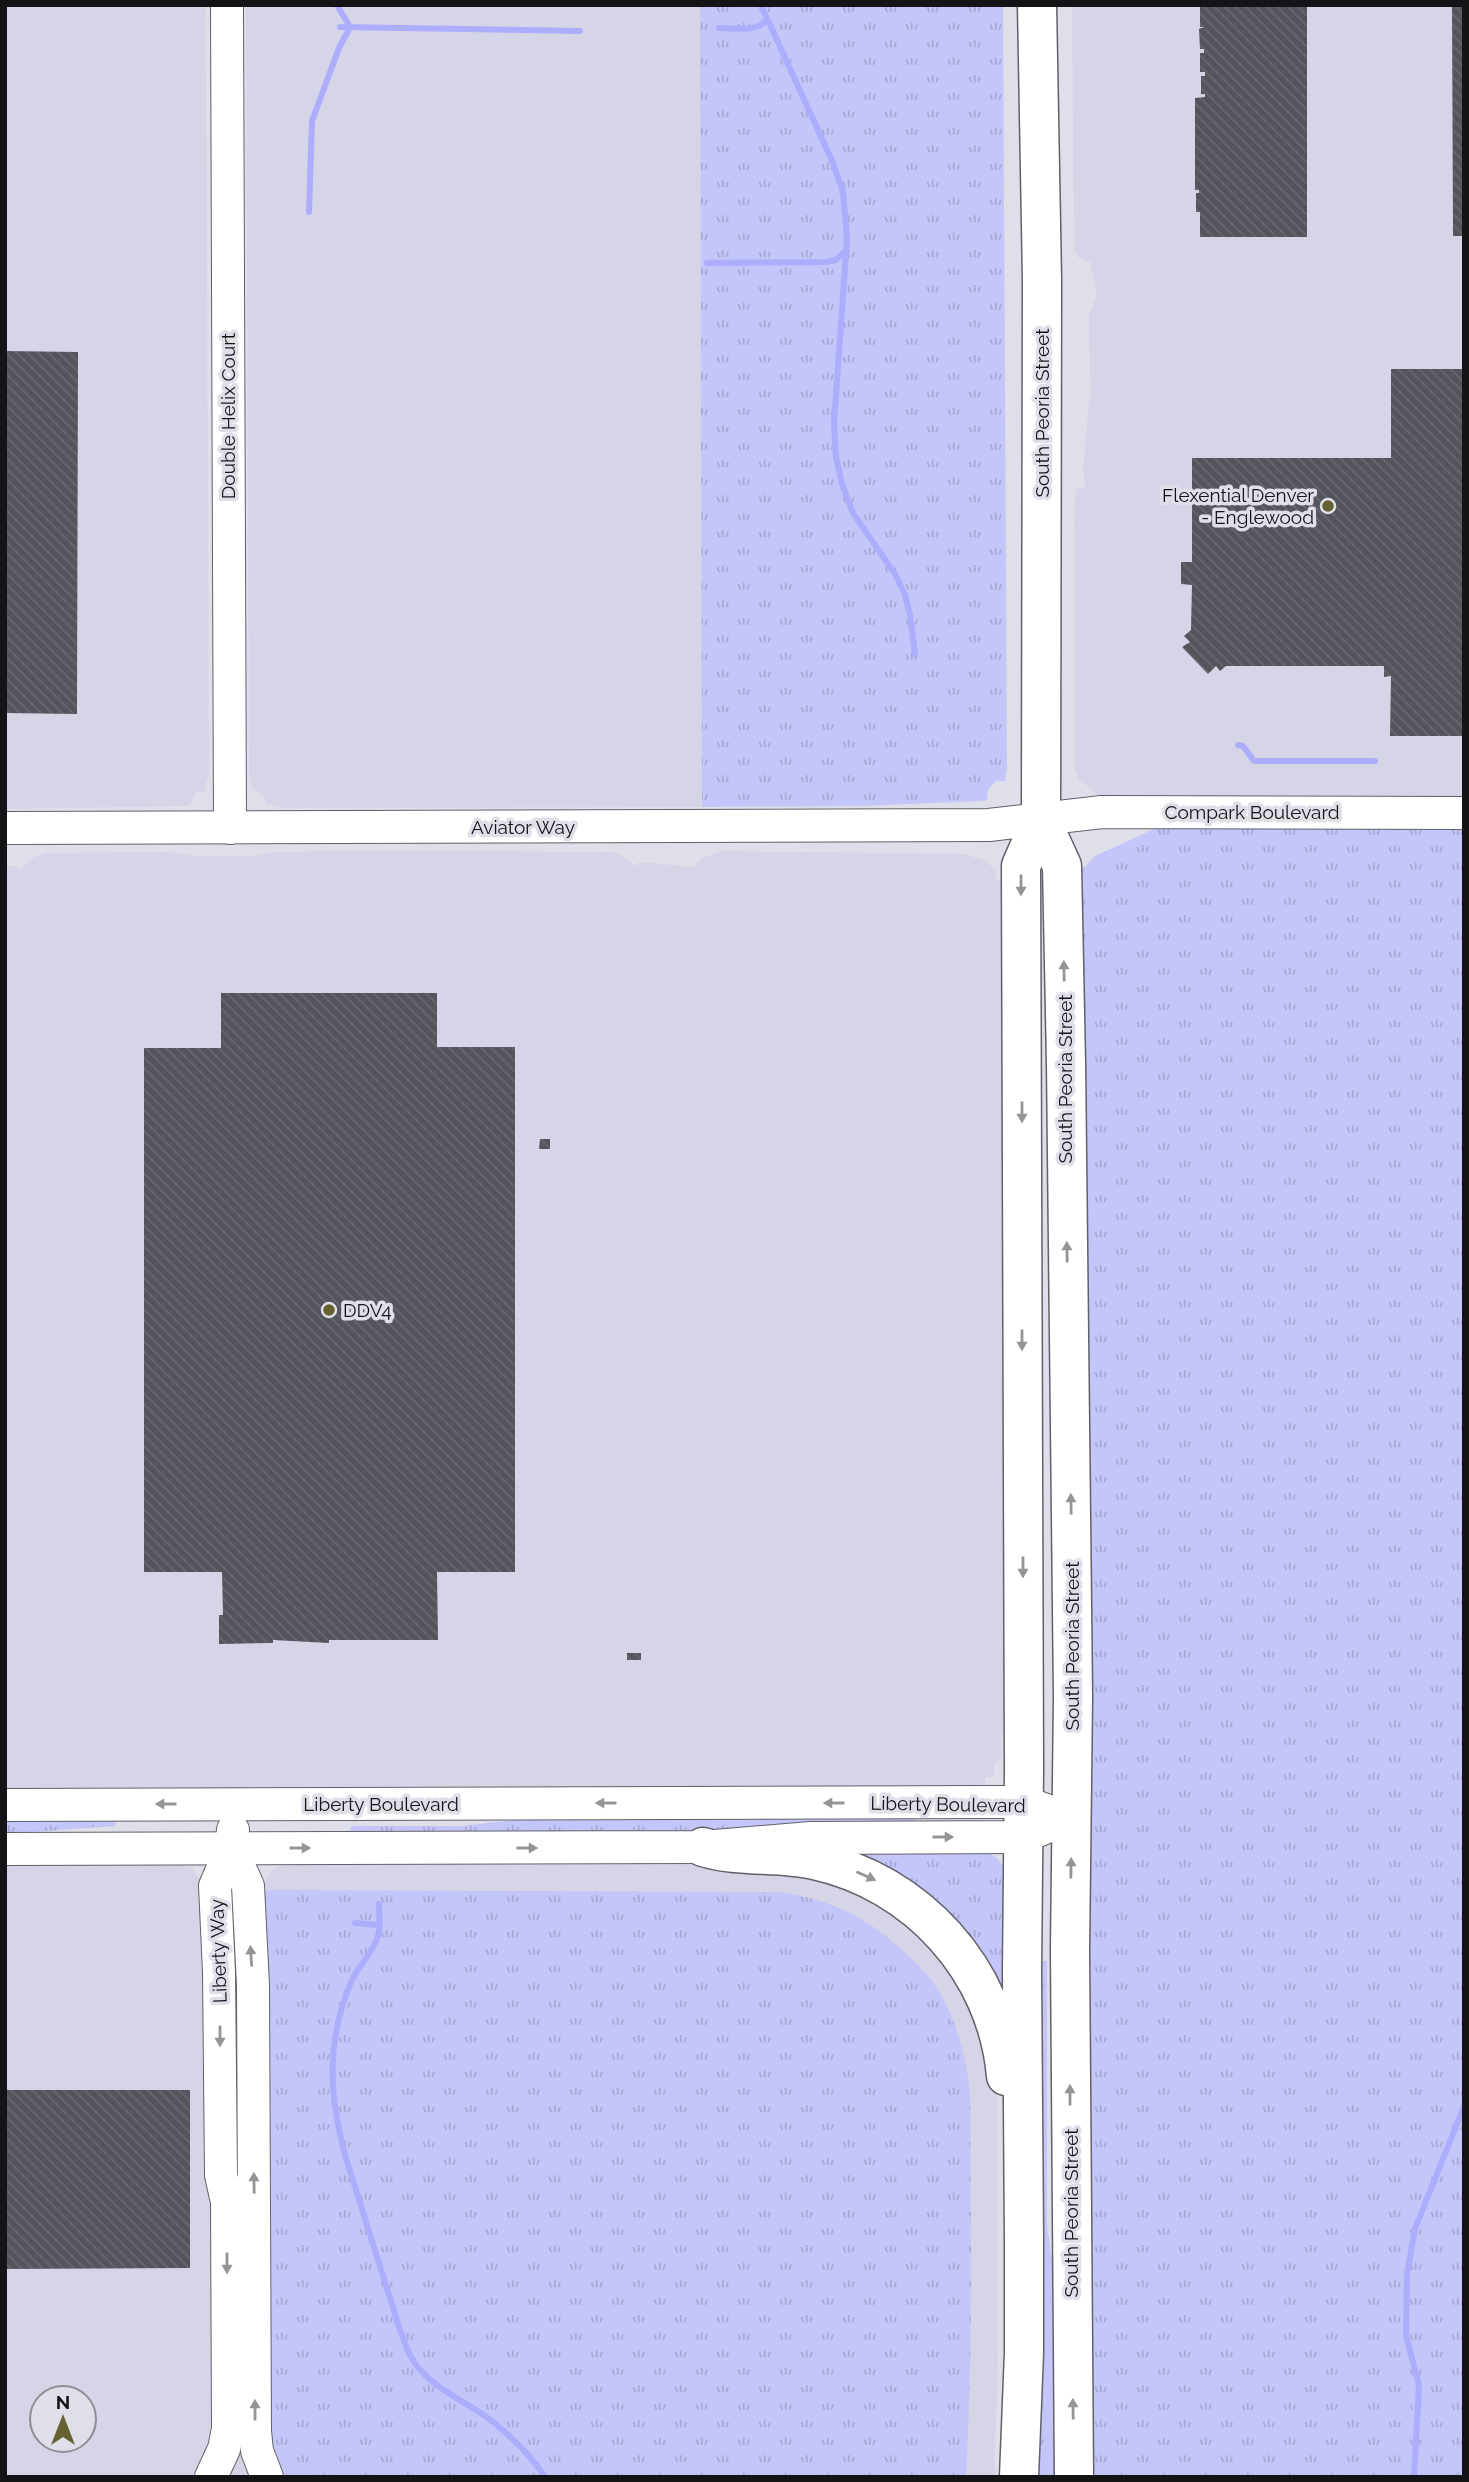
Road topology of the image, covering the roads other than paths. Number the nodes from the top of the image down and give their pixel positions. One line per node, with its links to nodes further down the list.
1 (227, 5): 6 (street, Double Helix Court)
2 (1037, 5): 4 (main road, South Peoria Street)
3 (1464, 813): 4 (street, Compark Boulevard)
4 (1041, 820): 6 (street, Aviator Way); 9 (main road, South Peoria Street, one-way to 4); 10 (main road, South Peoria Street, one-way to 10)
5 (5, 828): 6 (street, Aviator Way)
6 (230, 828)
7 (5, 1804): 8 (street, Liberty Boulevard, one-way to 7)
8 (235, 1804): 10 (street, Liberty Boulevard, one-way to 8); 13 (street)
9 (1071, 1817): 10 (street, Liberty Boulevard); 18 (main road, South Peoria Street, one-way to 9)
10 (1023, 1820): 11 (street, Liberty Boulevard, one-way to 10); 14 (main road, South Peoria Street)
11 (704, 1847): 13 (street, Liberty Boulevard, one-way to 11); 14 (main road, one-way to 14)
12 (5, 1849): 13 (street, Liberty Boulevard)
13 (231, 1849): 15 (street, Liberty Way, one-way to 15); 16 (street, Liberty Way, one-way to 13)
14 (1024, 2167): 17 (main road, South Peoria Street)
15 (212, 2477): 16 (street)
16 (265, 2477)
17 (1019, 2477)
18 (1074, 2477)

